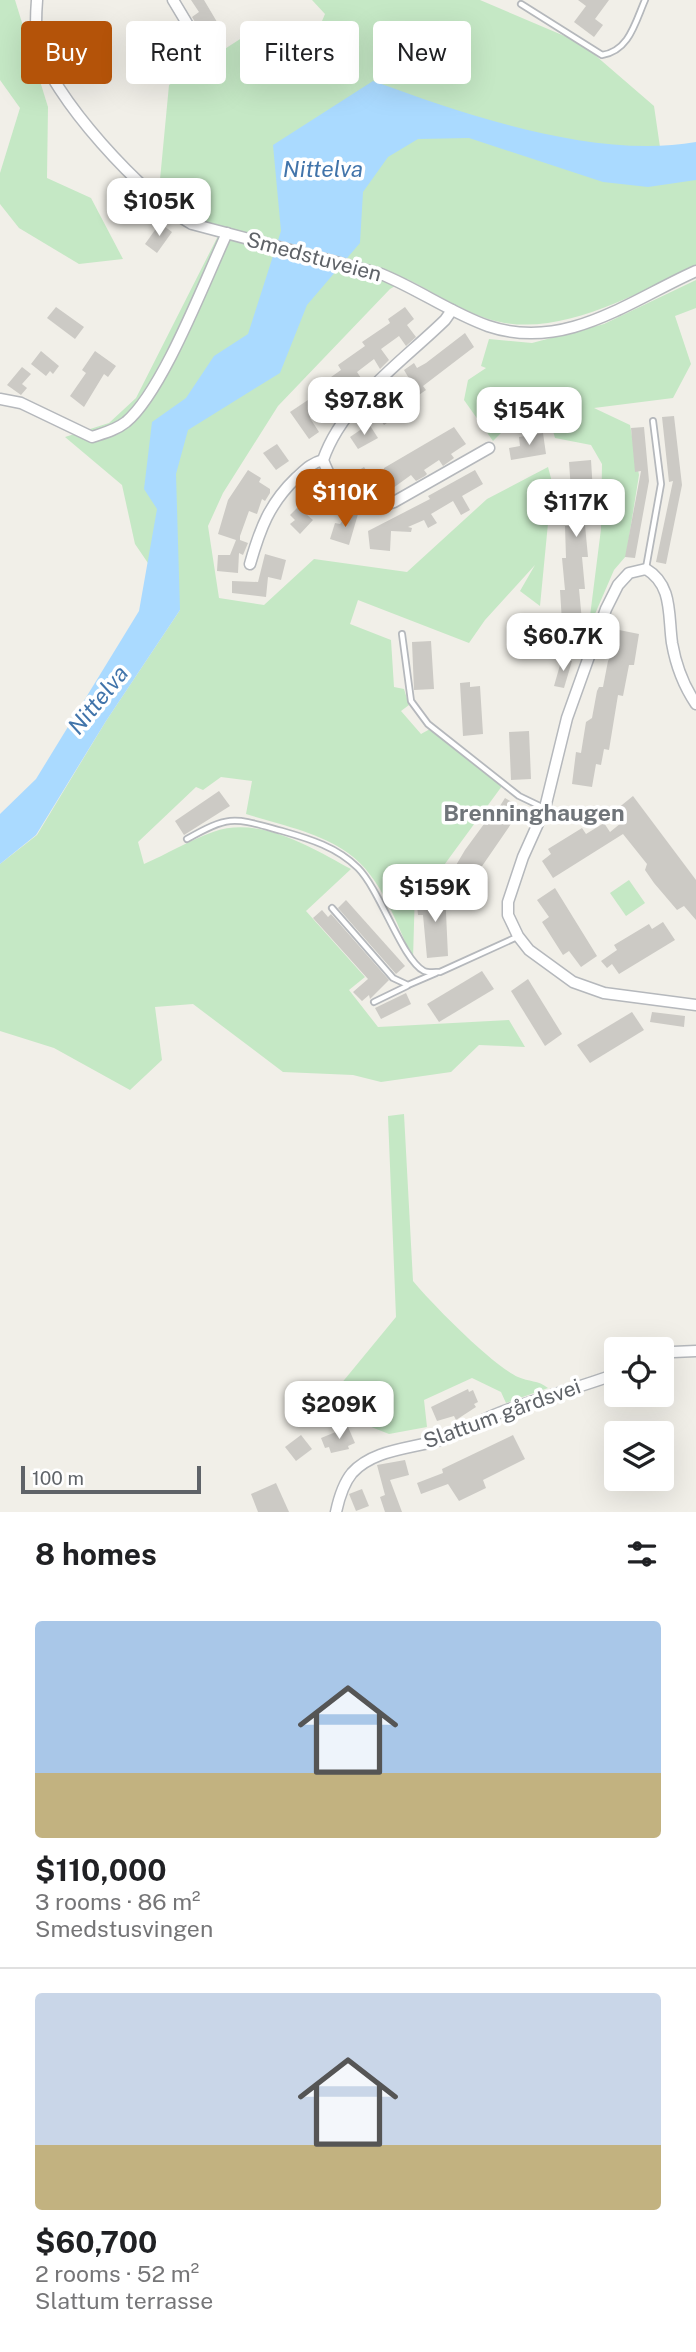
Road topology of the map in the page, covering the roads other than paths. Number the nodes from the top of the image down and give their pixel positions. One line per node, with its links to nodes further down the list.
1 (37, 0): 6 (street, Smedstuveien)
2 (173, 0): 5 (street)
3 (645, 0): 4 (lane)
4 (522, 4)
5 (186, 21)
6 (232, 235): 8 (street, Smedstuveien); 9 (street)
7 (696, 271): 8 (street, Smedstuveien)
8 (452, 310): 12 (street)
9 (0, 399)
10 (653, 421): 14 (lane)
11 (489, 448): 12 (street)
12 (323, 460): 13 (street)
13 (250, 565)
14 (646, 569): 16 (street); 17 (street)
15 (402, 634): 17 (lane)
16 (696, 704)
17 (545, 808): 20 (street)
18 (187, 839): 21 (lane)
19 (332, 908): 22 (lane)
20 (518, 936): 21 (lane); 24 (street)
21 (440, 972): 22 (lane)
22 (408, 985): 23 (lane)
23 (374, 1002)
24 (696, 1004)
25 (696, 1351): 26 (street)
26 (674, 1352)
27 (604, 1378): 28 (street, Slattum gårdsvei)
28 (336, 1512)

